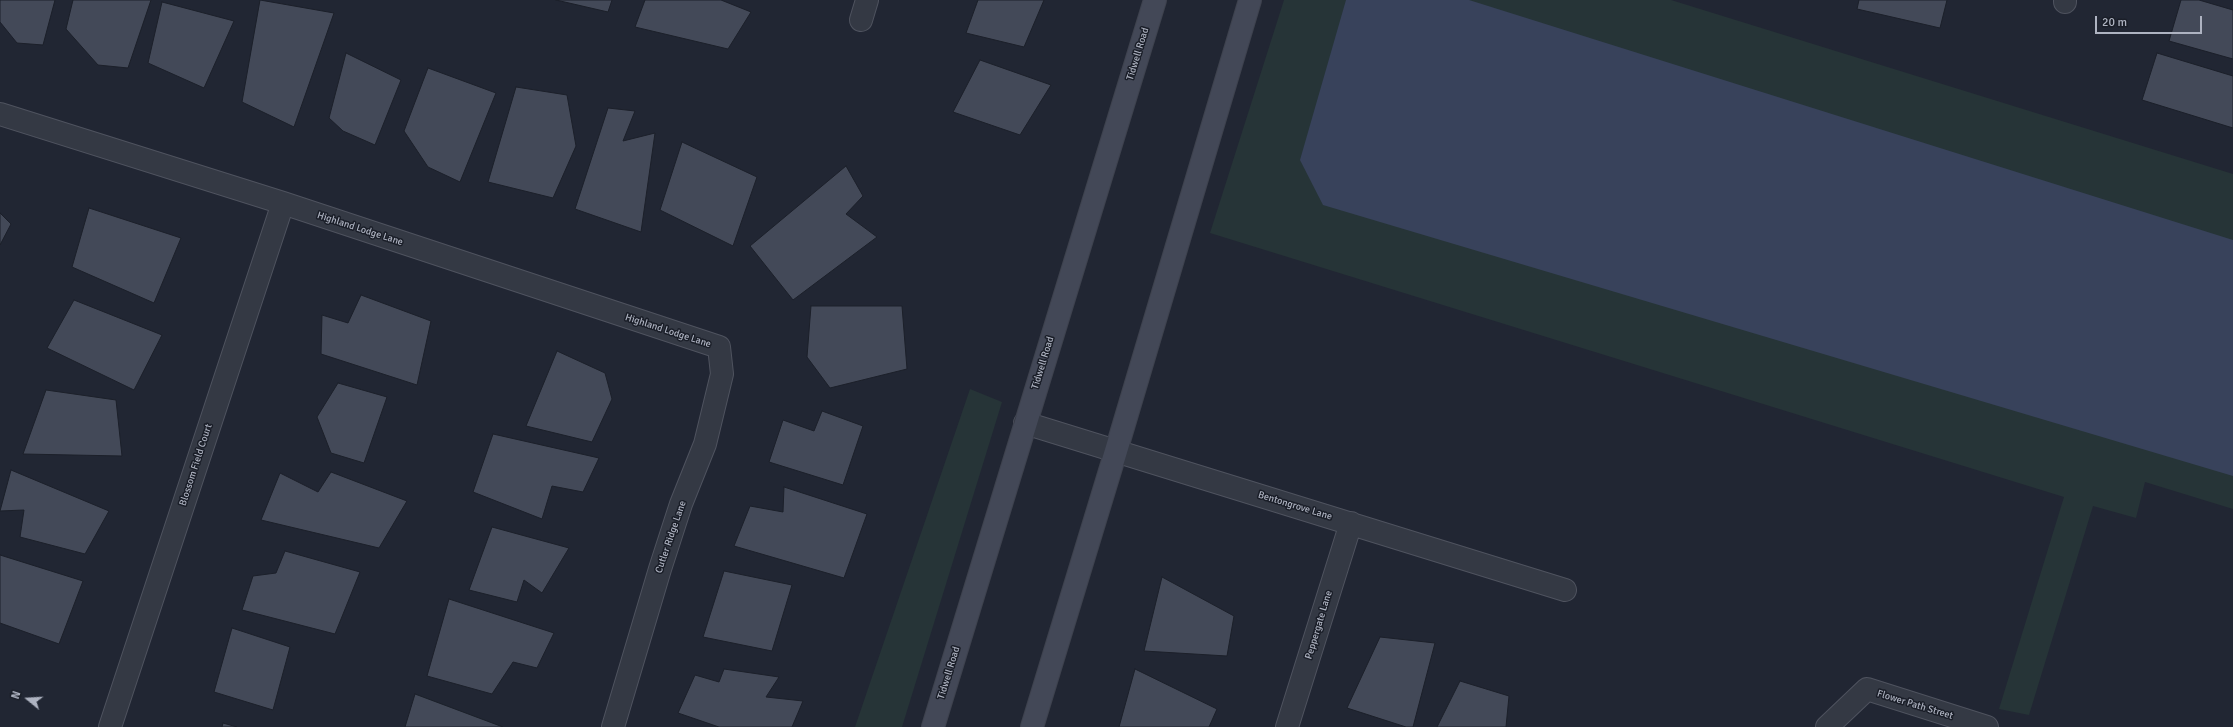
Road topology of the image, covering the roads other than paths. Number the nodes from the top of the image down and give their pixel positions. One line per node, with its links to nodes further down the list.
1 (1155, 0): 6 (main road, Tidwell Road)
2 (1250, 0): 7 (main road)
3 (0, 114): 4 (street, Highland Lodge Lane)
4 (283, 203): 5 (street, Highland Lodge Lane); 10 (street, Blossom Field Court)
5 (719, 347): 11 (street, Cutler Ridge Lane)
6 (1025, 423): 7 (street, Bentongrove Lane); 12 (main road, Tidwell Road)
7 (1116, 452): 8 (street, Bentongrove Lane); 13 (main road)
8 (1351, 523): 9 (street, Bentongrove Lane); 14 (street, Peppergate Lane)
9 (1565, 590)
10 (110, 727)
11 (613, 727)
12 (932, 727)
13 (1032, 727)
14 (1287, 727)
15 (1827, 727): 16 (street, Flower Path Street)
16 (1987, 727)

